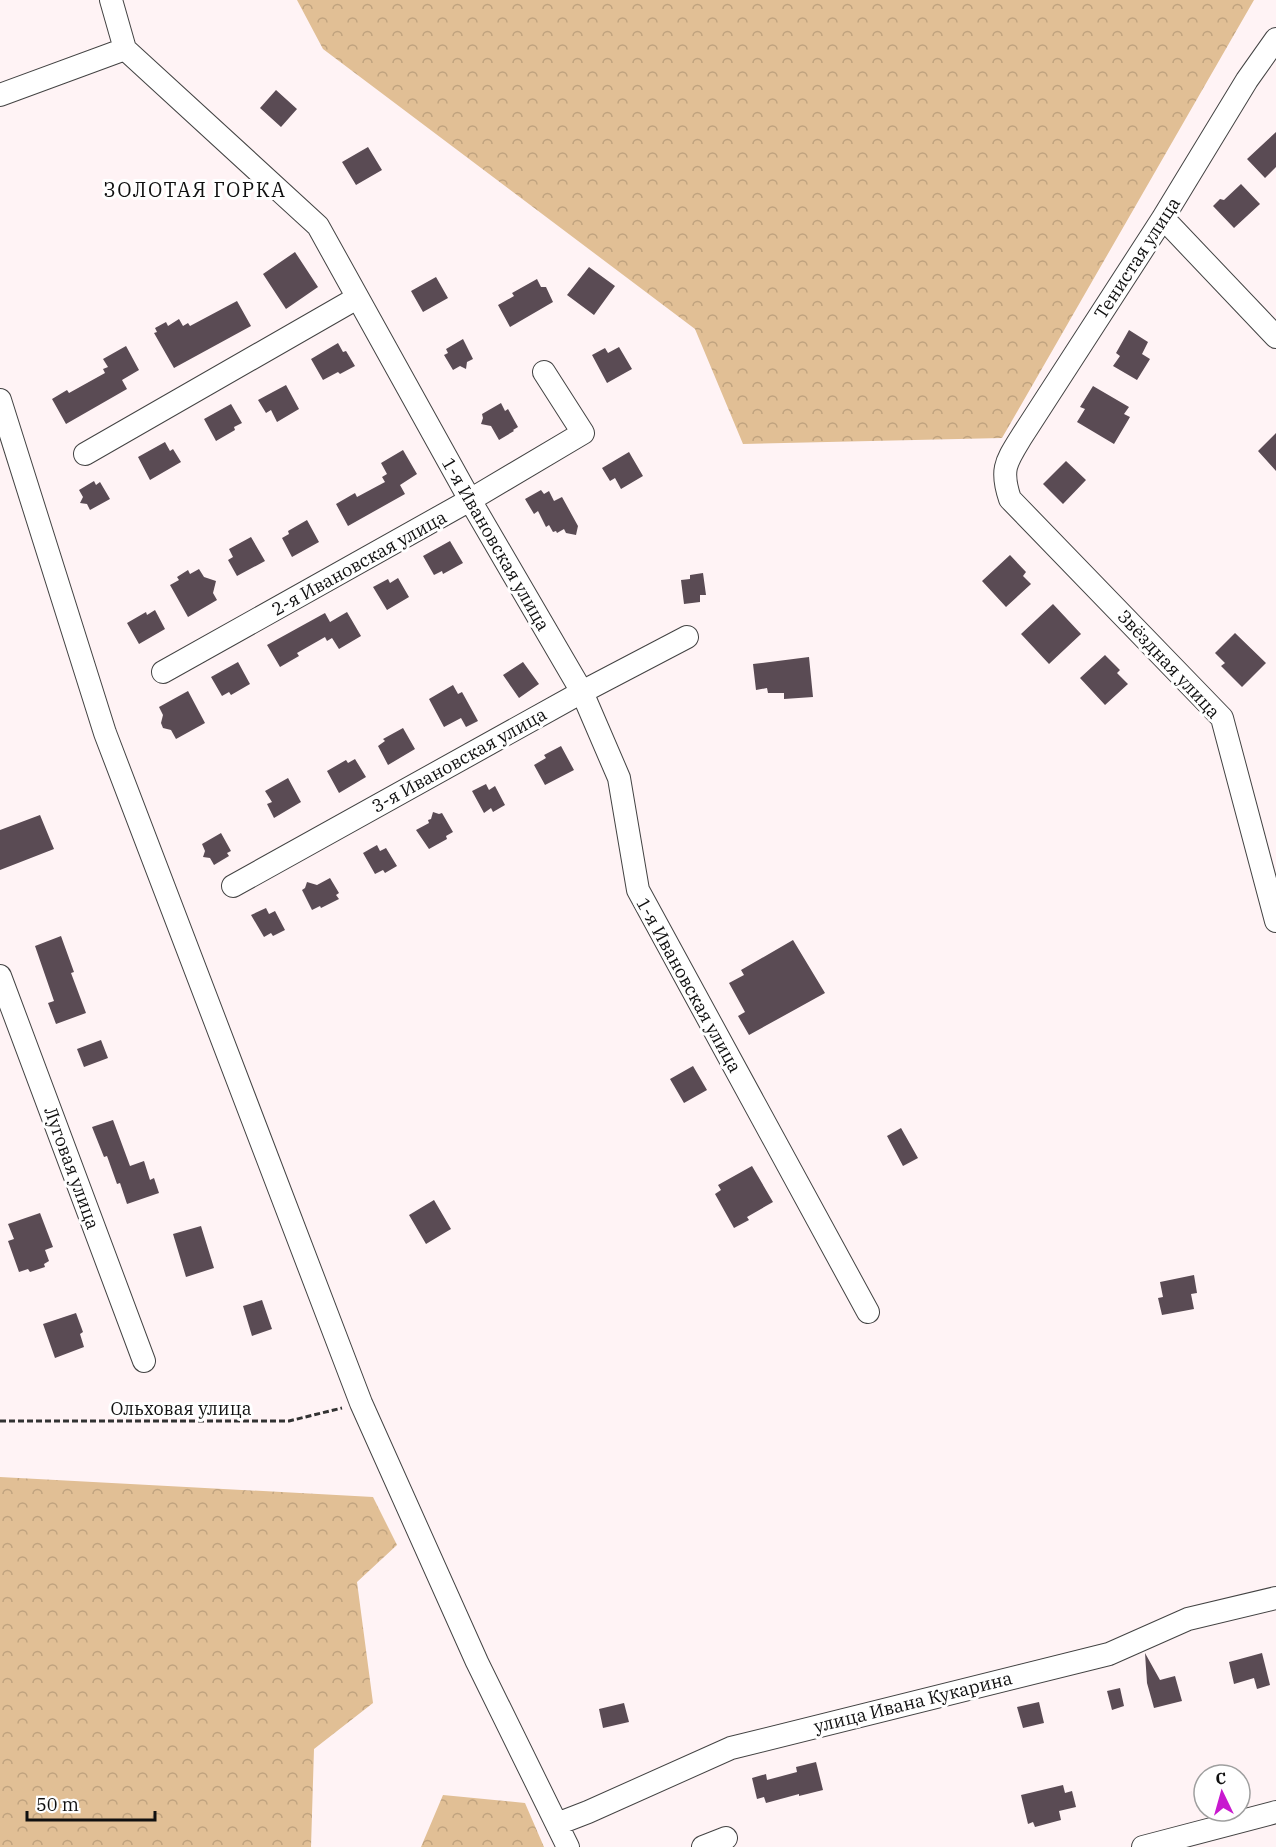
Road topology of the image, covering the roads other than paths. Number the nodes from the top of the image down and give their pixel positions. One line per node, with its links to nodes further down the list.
1 (111, 0): 3 (street)
2 (1276, 39): 5 (street, Тенистая улица)
3 (125, 49): 4 (street); 6 (street, 1-я Ивановская улица)
4 (0, 94)
5 (1163, 218): 7 (street); 11 (street, Тенистая улица)
6 (357, 297): 10 (street); 12 (street, 1-я Ивановская улица)
7 (1276, 337)
8 (544, 372): 12 (street, 2-я Ивановская улица)
9 (0, 400): 24 (street)
10 (85, 454)
11 (1004, 480): 16 (street, Звёздная улица)
12 (470, 500): 14 (street, 2-я Ивановская улица); 15 (street, 1-я Ивановская улица)
13 (687, 637): 15 (street, 3-я Ивановская улица)
14 (163, 672)
15 (582, 692): 17 (street, 3-я Ивановская улица); 20 (street, 1-я Ивановская улица)
16 (1271, 881): 18 (street, Звёздная улица)
17 (233, 886)
18 (1276, 921)
19 (0, 976): 21 (street, Луговая улица)
20 (868, 1312)
21 (144, 1361)
22 (1276, 1598): 24 (street, улица Ивана Кукарина)
23 (1276, 1812): 28 (street)
24 (557, 1824): 26 (street)
25 (726, 1838): 27 (street)
26 (568, 1847)
27 (703, 1847)
28 (1143, 1847)

